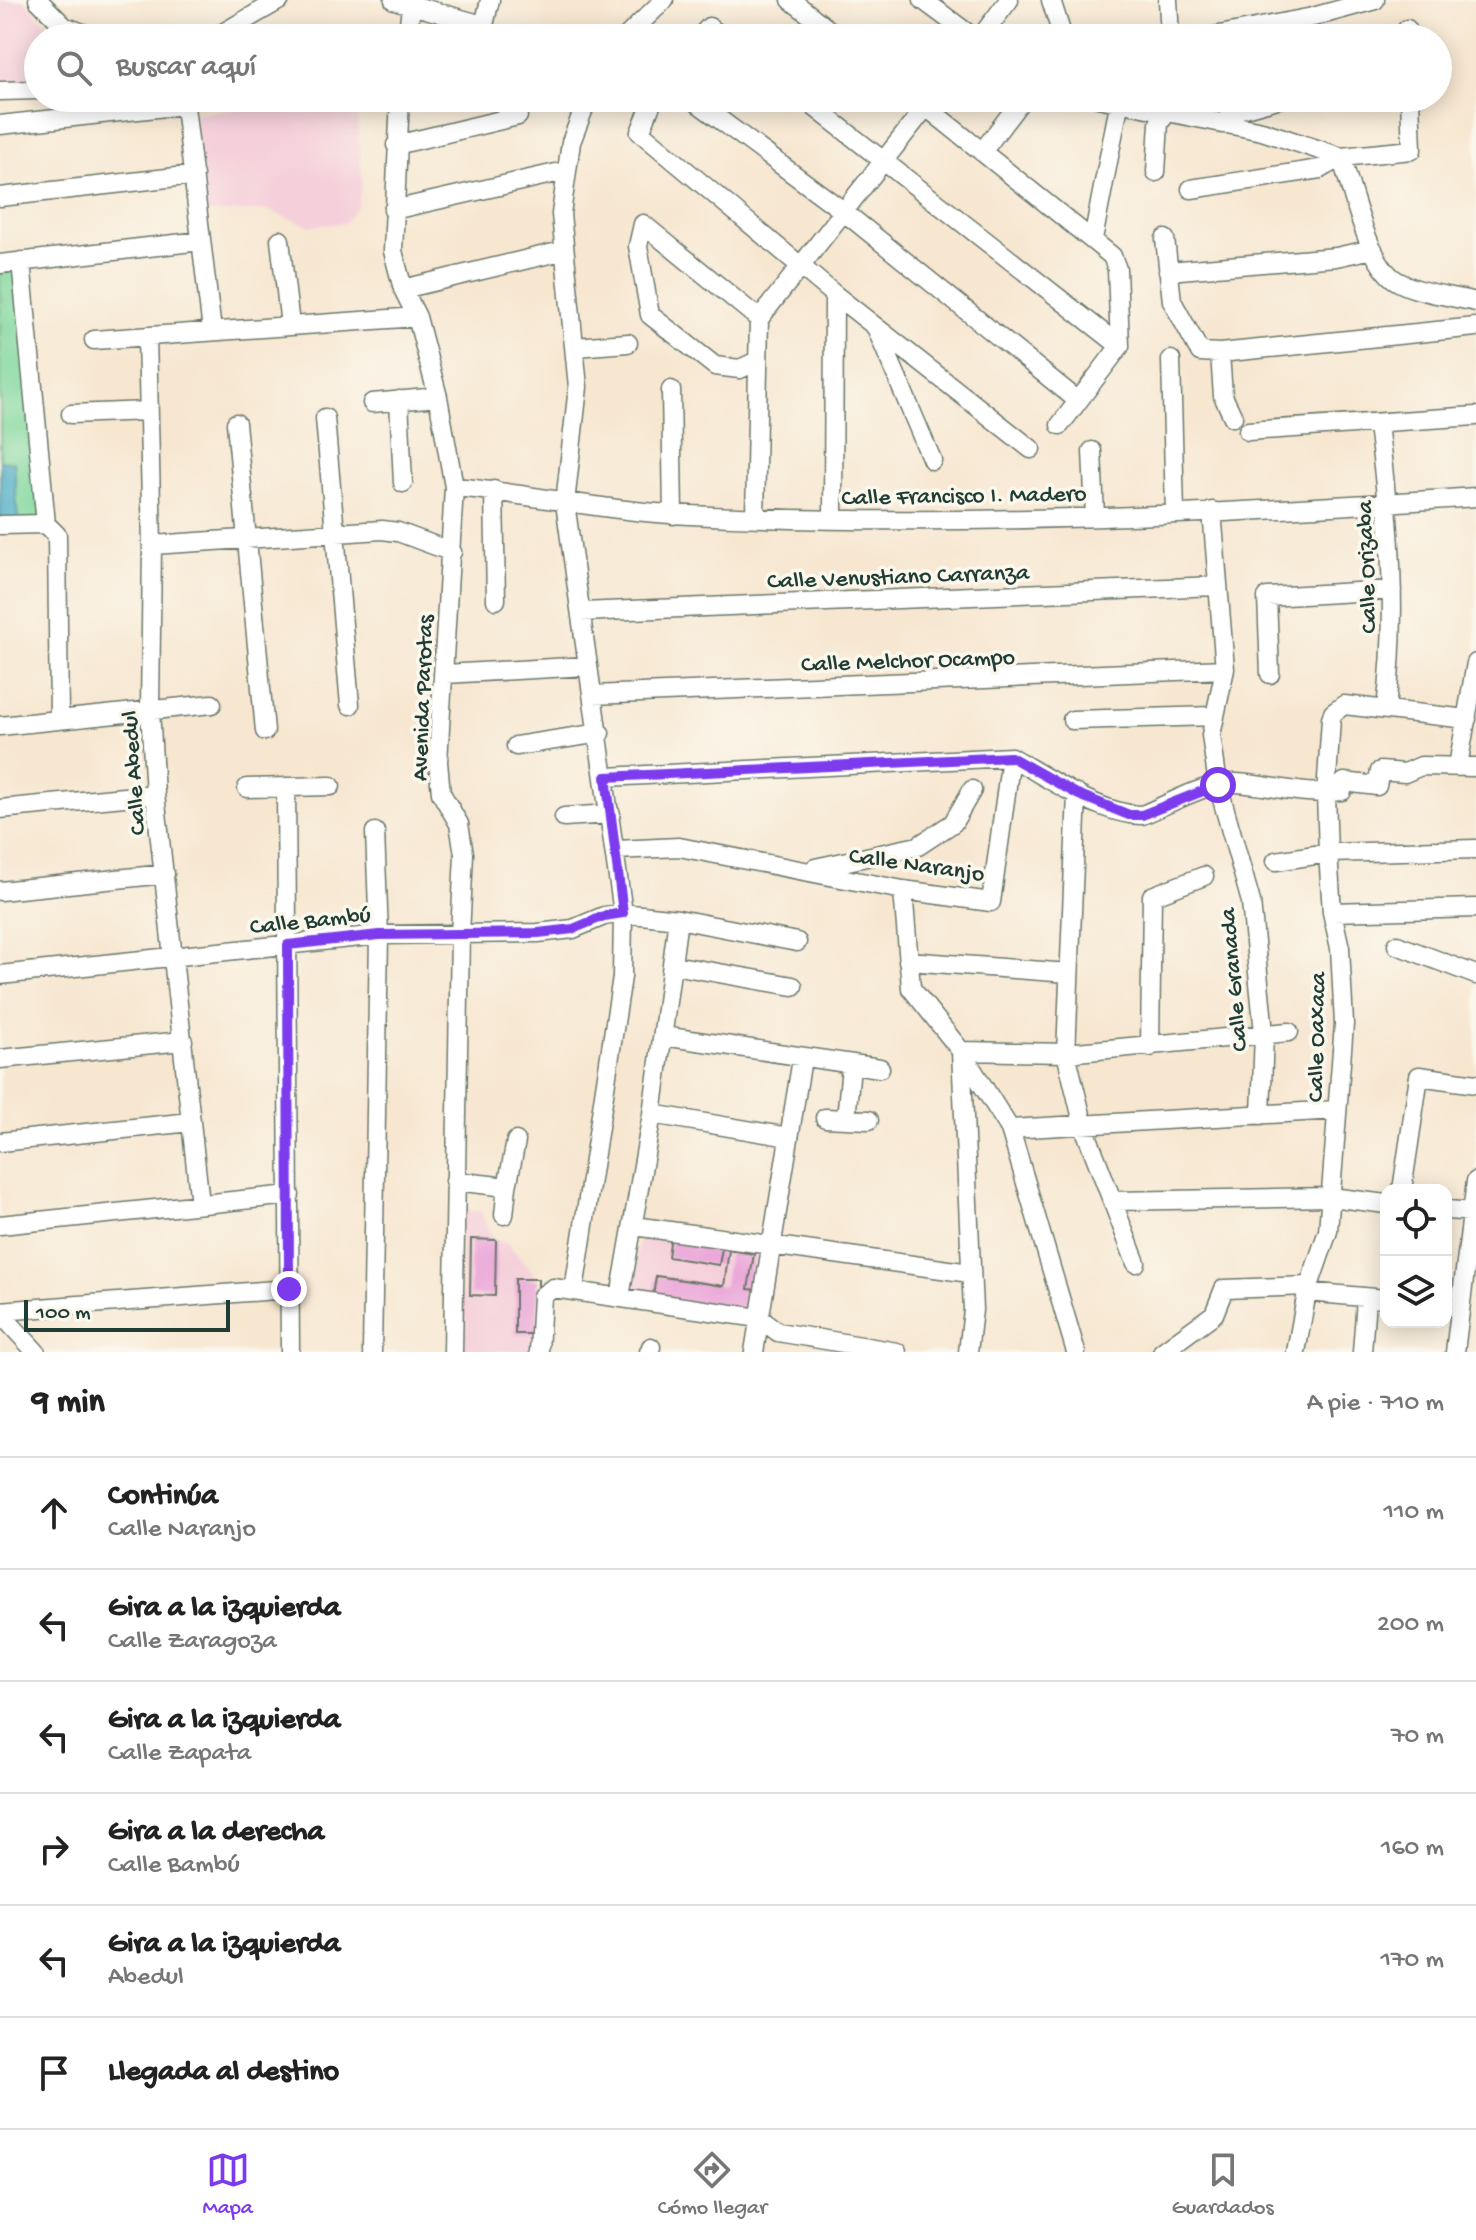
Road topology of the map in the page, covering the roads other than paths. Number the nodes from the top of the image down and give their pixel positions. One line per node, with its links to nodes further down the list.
1 (38, 0): 12 (street)
2 (280, 0): 13 (street)
3 (490, 0): 11 (street)
4 (663, 0): 15 (street)
5 (791, 0): 16 (street)
6 (923, 0): 17 (street)
7 (1009, 0): 18 (street)
8 (1051, 0): 19 (street)
9 (1168, 0): 20 (street)
10 (1375, 0): 21 (street)
11 (406, 1): 14 (street)
12 (58, 24)
13 (238, 24)
14 (407, 24)
15 (639, 24)
16 (821, 24)
17 (957, 24)
18 (989, 24)
19 (1059, 24)
20 (1169, 24)
21 (1277, 24)
22 (24, 90): 23 (street)
23 (0, 91)
24 (104, 112): 41 (street)
25 (185, 112): 48 (street)
26 (399, 112): 42 (street, Avenida Parotas)
27 (584, 112): 46 (street)
28 (648, 112): 61 (street)
29 (710, 112): 52 (street)
30 (822, 112): 45 (street)
31 (917, 112): 45 (street)
32 (937, 112): 43 (street)
33 (1012, 112): 43 (street)
34 (1118, 112): 53 (street)
35 (1165, 112): 47 (street)
36 (1190, 112): 40 (street)
37 (1235, 112): 40 (street)
38 (1411, 112): 44 (street)
39 (518, 116): 42 (street)
40 (1222, 124): 44 (street)
41 (0, 125)
42 (396, 145): 51 (street, Avenida Parotas)
43 (982, 152): 53 (street)
44 (1341, 157): 49 (street); 57 (street)
45 (885, 160): 52 (street); 75 (street)
46 (565, 171): 51 (street); 58 (street)
47 (1156, 172)
48 (194, 175): 50 (street); 56 (street)
49 (1191, 189)
50 (0, 197)
51 (393, 210): 63 (street, Avenida Parotas)
52 (843, 211): 61 (street); 83 (street)
53 (1093, 239): 75 (street)
54 (1165, 239): 62 (street)
55 (280, 240): 68 (street)
56 (201, 241): 59 (street); 71 (street)
57 (1373, 249): 62 (street); 65 (street)
58 (562, 251): 63 (street); 76 (street)
59 (21, 261): 60 (street); 109 (street)
60 (0, 264)
61 (800, 266): 64 (street); 67 (street)
62 (1168, 271): 77 (street)
63 (403, 289): 66 (street, Avenida Parotas)
64 (834, 294): 69 (street); 108 (street)
65 (1476, 302)
66 (417, 317): 68 (street); 81 (street, Avenida Parotas)
67 (759, 319): 79 (street); 79 (street)
68 (290, 325): 71 (street)
69 (876, 327): 94 (street); 96 (street)
70 (1476, 327): 77 (street)
71 (212, 331): 72 (street)
72 (147, 336): 73 (street); 85 (street, Calle Abedul)
73 (94, 340)
74 (628, 343): 76 (street)
75 (1120, 346): 83 (street)
76 (575, 347): 101 (street)
77 (1220, 353): 88 (street)
78 (1171, 360): 104 (street)
79 (757, 361): 107 (street)
80 (671, 390): 105 (street)
81 (438, 397): 82 (street); 98 (street, Avenida Parotas)
82 (399, 400): 84 (street); 97 (street)
83 (1077, 400): 91 (street)
84 (372, 403)
85 (148, 411): 86 (street); 113 (street, Calle Abedul)
86 (71, 414)
87 (1476, 416): 92 (street)
88 (1233, 417)
89 (325, 418): 111 (street)
90 (236, 423): 112 (street)
91 (1060, 425)
92 (1378, 425): 93 (street); 102 (street, Calle Orizaba)
93 (1248, 431)
94 (1031, 449)
95 (1092, 451): 106 (street)
96 (932, 460)
97 (403, 483)
98 (454, 487): 99 (street, Calle Francisco I. Madero); 114 (street, Avenida Parotas)
99 (494, 490): 101 (street, Calle Francisco I. Madero); 117 (street)
100 (1476, 497): 102 (street, Calle Francisco I. Madero)
101 (565, 503): 105 (street, Calle Francisco I. Madero); 118 (street)
102 (1388, 503): 103 (street, Calle Francisco I. Madero); 116 (street, Calle Orizaba)
103 (1212, 511): 104 (street, Calle Francisco I. Madero); 115 (street, Calle Granada)
104 (1175, 513): 106 (street, Calle Francisco I. Madero)
105 (673, 515): 107 (street, Calle Francisco I. Madero)
106 (1095, 516): 108 (street, Calle Francisco I. Madero)
107 (755, 517): 108 (street, Calle Francisco I. Madero)
108 (833, 520)
109 (46, 524): 110 (street); 130 (street)
110 (0, 525)
111 (334, 532): 112 (street); 114 (street); 126 (street)
112 (246, 538): 113 (street); 134 (street)
113 (152, 545): 128 (street, Calle Abedul)
114 (452, 552): 122 (street, Avenida Parotas)
115 (1216, 586): 118 (street, Calle Venustiano Carranza); 121 (street, Calle Granada)
116 (1392, 590): 123 (street); 127 (street, Calle Orizaba)
117 (496, 600)
118 (581, 612): 120 (street)
119 (1476, 663): 131 (street)
120 (588, 666): 122 (street); 124 (street)
121 (1225, 669): 124 (street, Calle Melchor Ocampo); 129 (street, Calle Granada)
122 (445, 674): 166 (street, Avenida Parotas)
123 (1270, 674)
124 (593, 695): 135 (street)
125 (212, 704): 128 (street)
126 (350, 705)
127 (1386, 708): 131 (street); 147 (street, Calle Oaxaca)
128 (150, 710): 130 (street); 145 (street, Calle Abedul)
129 (1214, 716): 132 (street); 140 (street, Calle Granada)
130 (59, 719): 133 (street)
131 (1467, 719): 138 (street)
132 (1072, 720)
133 (0, 726)
134 (265, 731)
135 (600, 733): 136 (street); 139 (street)
136 (516, 746)
137 (1011, 757): 139 (street); 146 (street); 159 (street, Calle Naranjo)
138 (1467, 767): 147 (street)
139 (606, 777): 149 (street)
140 (1218, 785): 146 (street); 147 (street); 178 (street, Calle Granada)
141 (331, 786): 142 (street)
142 (286, 787): 143 (street); 168 (street)
143 (247, 788)
144 (972, 790): 156 (street)
145 (155, 794): 148 (street); 157 (street, Calle Abedul)
146 (1077, 794): 173 (street)
147 (1326, 794): 154 (street, Calle Oaxaca)
148 (0, 809)
149 (611, 814): 150 (street); 153 (street)
150 (564, 817)
151 (375, 832): 165 (street)
152 (1476, 849): 154 (street)
153 (616, 850): 156 (street, Calle Naranjo); 163 (street)
154 (1328, 853): 155 (street); 162 (street, Calle Oaxaca)
155 (1276, 861)
156 (806, 870): 159 (street, Calle Naranjo)
157 (165, 874): 160 (street); 170 (street, Calle Abedul)
158 (1204, 876): 181 (street)
159 (903, 890): 171 (street)
160 (0, 891)
161 (1476, 908): 162 (street)
162 (1332, 912): 189 (street, Calle Oaxaca)
163 (623, 913): 164 (street); 166 (street, Calle Bambú); 220 (street)
164 (678, 919): 167 (street); 172 (street)
165 (379, 935): 166 (street, Calle Bambú); 168 (street, Calle Bambú); 230 (street)
166 (460, 935): 201 (street, Avenida Parotas)
167 (797, 942)
168 (288, 945): 170 (street, Calle Bambú); 205 (street)
169 (1397, 945): 175 (street)
170 (174, 957): 174 (street, Calle Bambú); 180 (street, Calle Abedul)
171 (908, 961): 173 (street); 182 (street)
172 (673, 965): 176 (street); 179 (street)
173 (1069, 973): 183 (street)
174 (0, 975)
175 (1476, 975)
176 (793, 986)
177 (1289, 1032): 178 (street)
178 (1264, 1033): 181 (street); 191 (street, Calle Granada)
179 (663, 1036): 185 (street); 190 (street)
180 (183, 1041): 184 (street); 195 (street, Calle Abedul)
181 (1150, 1047): 183 (street)
182 (961, 1051): 183 (street); 197 (street); 217 (street)
183 (1066, 1053): 196 (street)
184 (0, 1059)
185 (802, 1059): 186 (street); 198 (street)
186 (851, 1066): 187 (street); 193 (street)
187 (880, 1068)
188 (1476, 1084): 203 (street)
189 (1337, 1110): 191 (street); 206 (street, Calle Oaxaca)
190 (652, 1114): 198 (street); 214 (street)
191 (1261, 1115): 196 (street)
192 (825, 1118): 193 (street)
193 (846, 1119): 194 (street)
194 (869, 1120)
195 (191, 1122): 200 (street); 209 (street, Calle Abedul)
196 (1084, 1127): 197 (street); 207 (street)
197 (1010, 1129): 236 (street)
198 (789, 1137): 215 (street)
199 (516, 1141): 204 (street)
200 (0, 1142)
201 (455, 1181): 204 (street); 231 (street, Avenida Parotas)
202 (1476, 1181): 211 (street)
203 (1403, 1184)
204 (507, 1187): 212 (street)
205 (290, 1195): 209 (street); 218 (street)
206 (1331, 1197): 207 (street); 208 (street); 219 (street, Calle Oaxaca)
207 (1113, 1201): 216 (street)
208 (1380, 1203)
209 (200, 1204): 213 (street)
210 (1452, 1211): 211 (street)
211 (1474, 1213): 224 (street)
212 (504, 1215)
213 (0, 1225)
214 (634, 1226): 215 (street); 221 (street)
215 (772, 1245): 217 (street); 226 (street)
216 (1136, 1263)
217 (970, 1273): 235 (street)
218 (289, 1289): 225 (street); 229 (street)
219 (1308, 1289): 222 (street); 227 (street); 237 (street, Calle Oaxaca)
220 (574, 1290): 221 (street); 232 (street)
221 (620, 1297): 226 (street)
222 (1380, 1299)
223 (1380, 1302): 238 (street)
224 (1461, 1307): 239 (street)
225 (0, 1312): 228 (street)
226 (759, 1318): 233 (street); 234 (street)
227 (1166, 1351)
228 (36, 1352)
229 (290, 1352)
230 (372, 1352)
231 (453, 1352)
232 (539, 1352)
233 (754, 1352)
234 (897, 1352)
235 (968, 1352)
236 (1076, 1352)
237 (1296, 1352)
238 (1362, 1352)
239 (1455, 1352)

